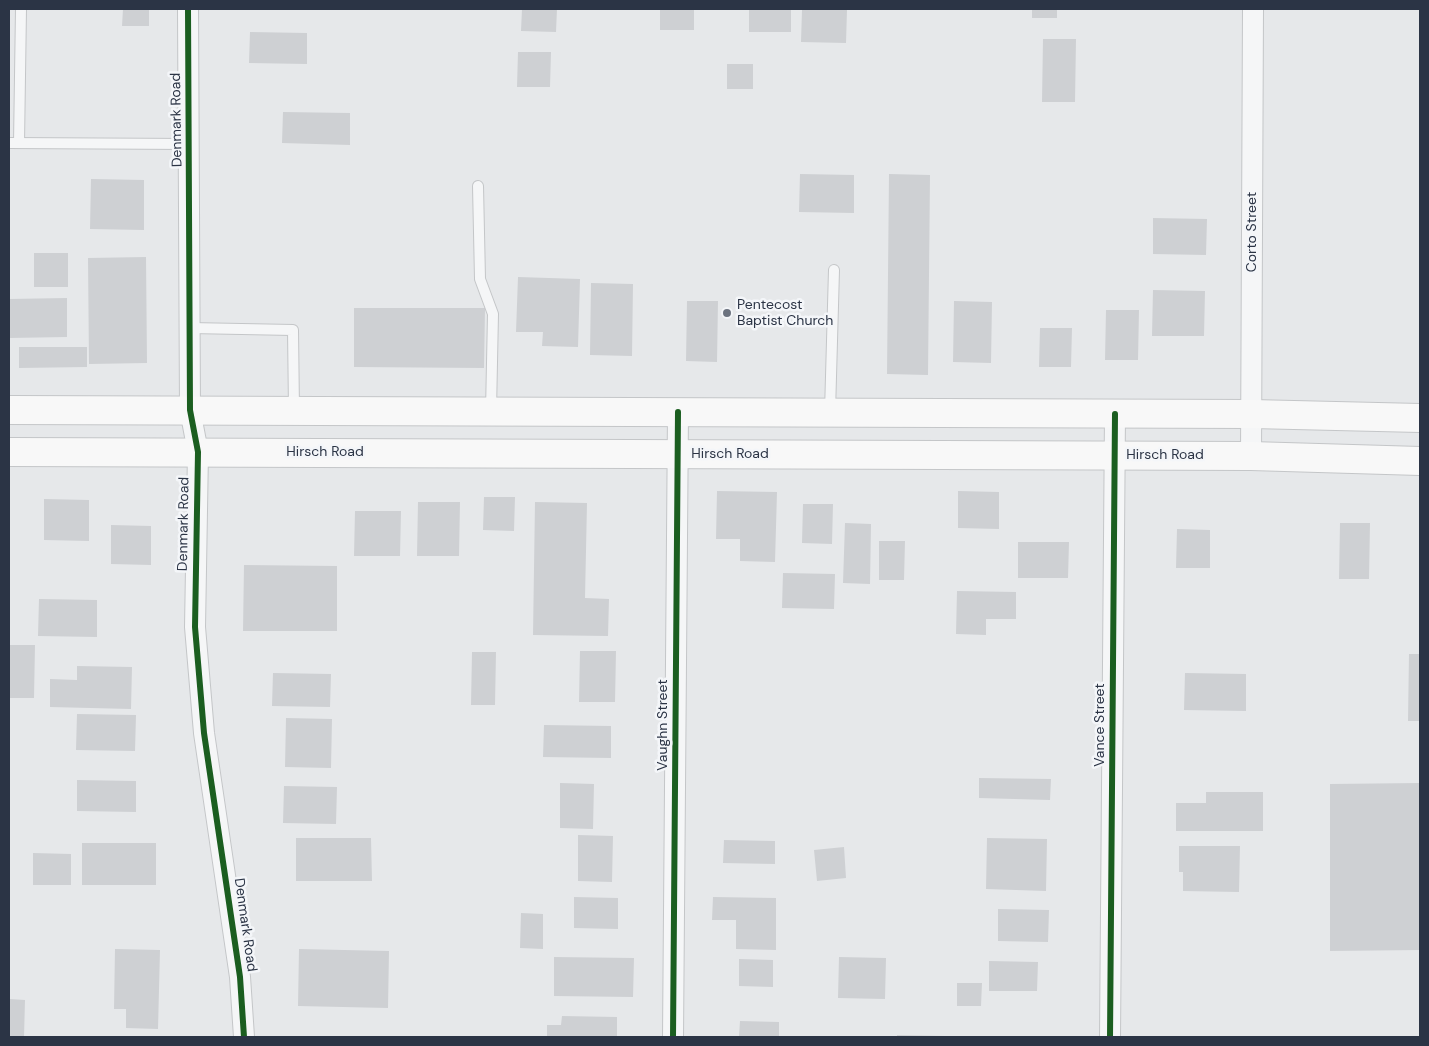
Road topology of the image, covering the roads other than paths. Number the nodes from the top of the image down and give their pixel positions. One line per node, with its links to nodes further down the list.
1 (21, 9): 4 (lane)
2 (188, 9): 5 (street, Denmark Road)
3 (1252, 9): 16 (street, Corto Street)
4 (14, 143): 5 (lane)
5 (190, 144): 8 (street, Denmark Road)
6 (478, 186): 12 (lane)
7 (834, 270): 14 (lane)
8 (190, 328): 10 (street, Denmark Road); 11 (lane)
9 (9, 410): 10 (main road)
10 (190, 410): 11 (main road); 19 (street, Denmark Road)
11 (294, 411): 12 (main road)
12 (491, 412): 13 (main road)
13 (678, 412): 14 (main road); 20 (street, Vaughn Street)
14 (830, 413): 15 (main road)
15 (1115, 414): 16 (main road); 21 (street, Vance Street)
16 (1252, 414): 17 (main road); 22 (street, Corto Street)
17 (1420, 418)
18 (9, 452): 19 (main road, Hirsch Road)
19 (198, 452): 20 (main road, Hirsch Road); 24 (street, Denmark Road)
20 (677, 453): 21 (main road, Hirsch Road); 25 (street, Vaughn Street)
21 (1115, 455): 22 (main road, Hirsch Road); 26 (street, Vance Street)
22 (1251, 456): 23 (main road, Hirsch Road)
23 (1420, 461)
24 (244, 1037)
25 (673, 1037)
26 (1110, 1037)

